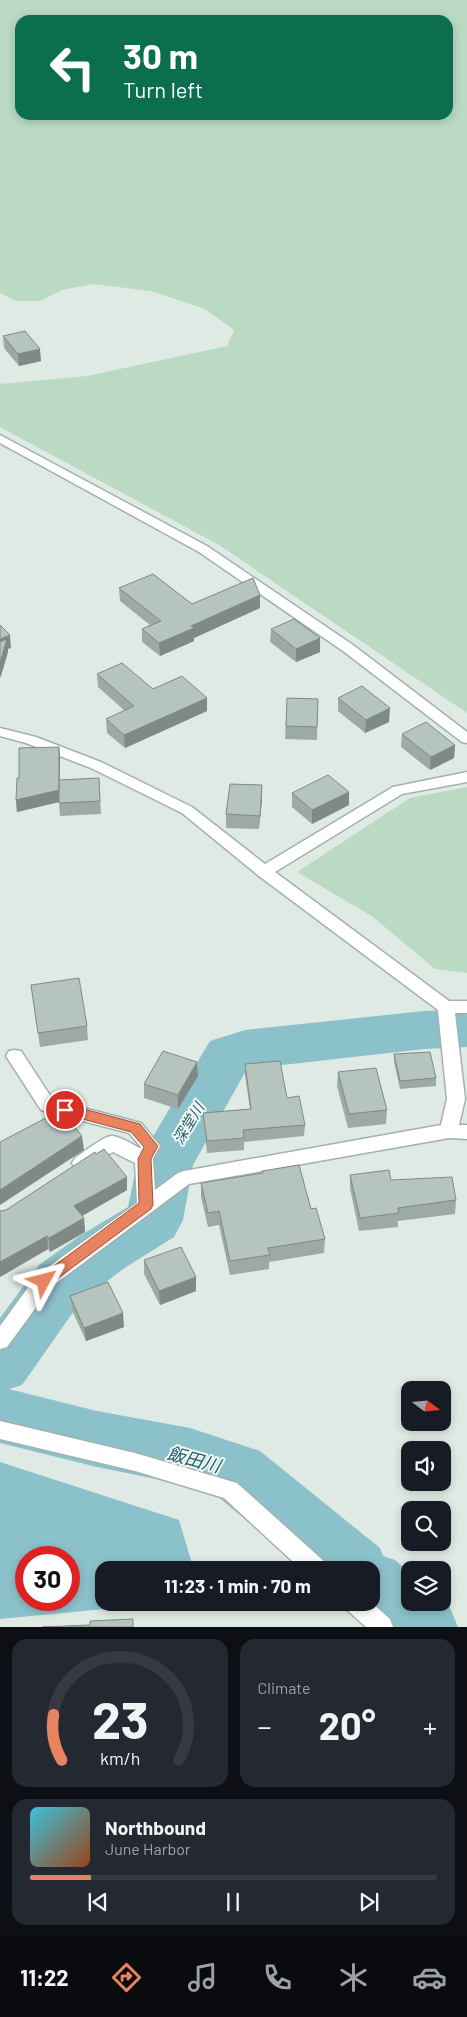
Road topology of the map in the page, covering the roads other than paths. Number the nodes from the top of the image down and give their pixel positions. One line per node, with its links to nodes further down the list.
1 (0, 438): 3 (street)
2 (0, 732): 5 (street)
3 (467, 739)
4 (467, 777): 5 (street)
5 (264, 872): 6 (street)
6 (446, 1007): 7 (street); 9 (street)
7 (467, 1007)
8 (15, 1056): 11 (street)
9 (449, 1131): 10 (street); 13 (street)
10 (467, 1132)
11 (144, 1159): 12 (street); 13 (street)
12 (64, 1174)
13 (146, 1205): 14 (street)
14 (0, 1341)
15 (0, 1430): 16 (street)
16 (308, 1561)
17 (364, 1611): 18 (street)
18 (382, 1627)

